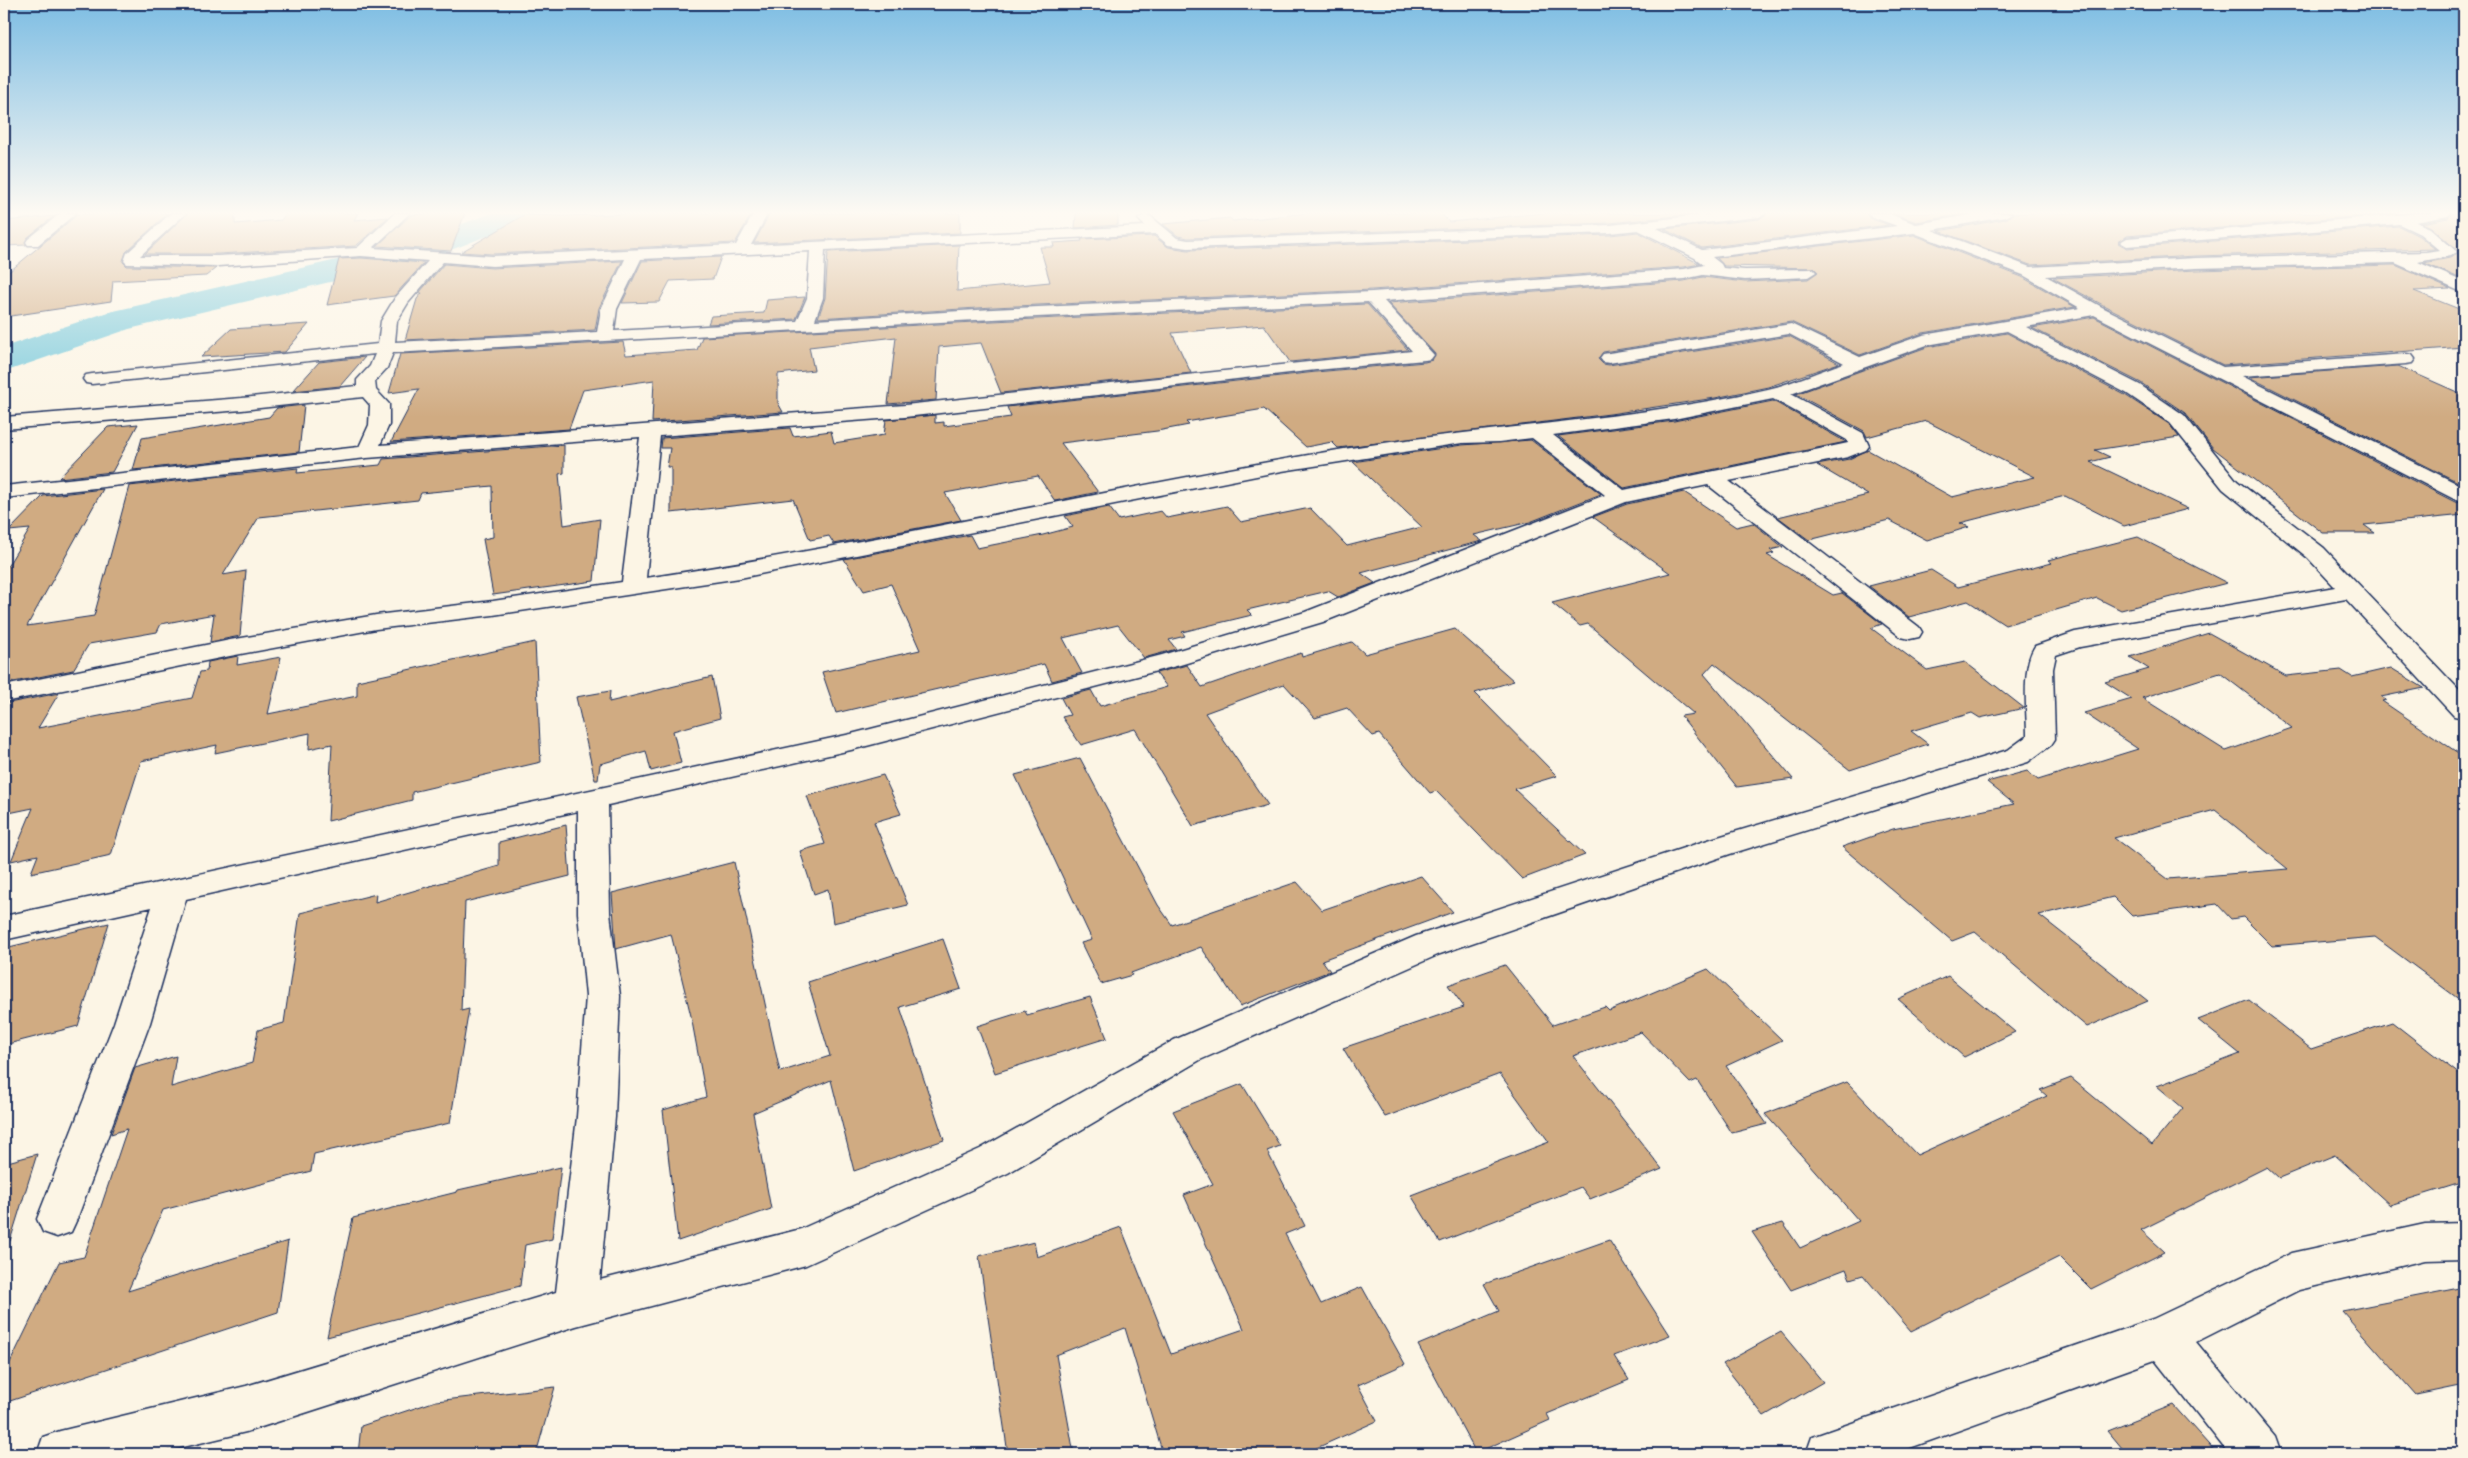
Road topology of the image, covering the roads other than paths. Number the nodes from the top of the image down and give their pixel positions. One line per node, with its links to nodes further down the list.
1 (419, 281): 13 (street)
2 (622, 281): 12 (street)
3 (815, 281): 11 (street)
4 (1589, 281): 8 (street)
5 (2044, 281): 9 (street)
6 (2448, 281): 7 (street)
7 (2464, 288)
8 (1372, 297): 11 (street); 22 (street)
9 (2096, 310): 10 (street); 17 (street)
10 (2009, 325): 16 (street); 30 (street)
11 (803, 326): 12 (street)
12 (605, 336): 13 (street)
13 (386, 348): 18 (street); 19 (street)
14 (1609, 358): 16 (street)
15 (2406, 358): 17 (street)
16 (1858, 363): 20 (street)
17 (2224, 372): 27 (street)
18 (92, 379)
19 (367, 391): 21 (street); 24 (street)
20 (1776, 394): 23 (street); 25 (street)
21 (4, 423)
22 (651, 429): 24 (street); 29 (street)
23 (1536, 431): 28 (street); 29 (street)
24 (367, 452): 26 (street)
25 (1714, 478): 28 (street); 31 (street)
26 (4, 492)
27 (2464, 495)
28 (1620, 497): 34 (street)
29 (633, 588): 32 (street)
30 (2352, 591): 33 (street); 39 (street)
31 (1910, 632)
32 (4, 695)
33 (2464, 710)
34 (593, 798): 35 (street); 39 (street)
35 (173, 890): 36 (street); 37 (street)
36 (4, 928)
37 (58, 1219)
38 (2464, 1241): 40 (street)
39 (576, 1306): 41 (street)
40 (2163, 1336): 42 (street); 43 (street)
41 (60, 1454)
42 (1829, 1454)
43 (2258, 1454)

